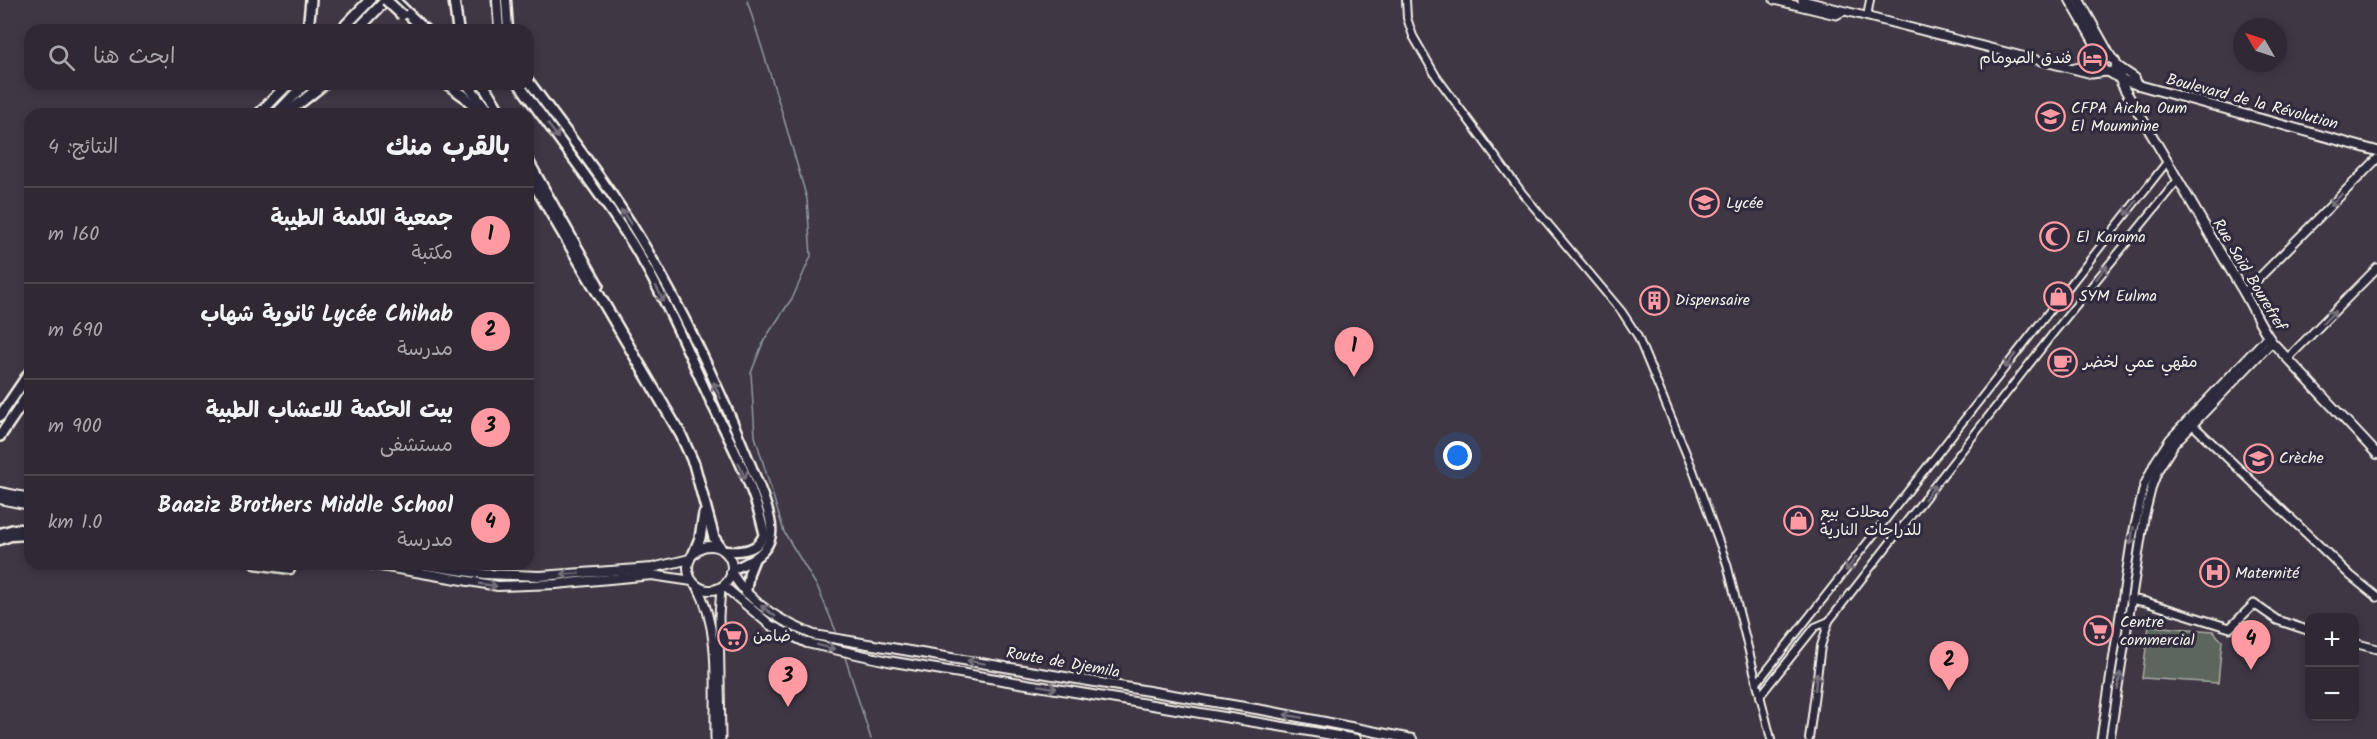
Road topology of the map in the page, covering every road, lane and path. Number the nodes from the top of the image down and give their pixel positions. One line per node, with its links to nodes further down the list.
1 (311, 0): 17 (highway)
2 (370, 0): 18 (highway)
3 (386, 0): 15 (highway, bridge); 19 (highway)
4 (394, 0): 15 (highway)
5 (454, 0): 22 (highway)
6 (497, 0): 23 (highway)
7 (507, 0): 24 (highway)
8 (1406, 0): 88 (street)
9 (1774, 0): 14 (main road)
10 (1802, 0): 14 (main road)
11 (1870, 0): 16 (street)
12 (2070, 0): 25 (main road)
13 (2079, 0): 25 (main road)
14 (1844, 11): 16 (main road)
15 (404, 13): 20 (highway); 21 (highway)
16 (1867, 17): 26 (main road)
17 (309, 24)
18 (347, 24)
19 (363, 24)
20 (412, 24)
21 (418, 24)
22 (457, 24)
23 (499, 24)
24 (508, 24)
25 (2114, 64): 26 (main road); 27 (main road); 27 (main road); 28 (main road); 29 (main road)
26 (2073, 68): 27 (main road)
27 (2108, 72): 28 (main road)
28 (2120, 80): 29 (main road, Boulevard de la Révolution); 48 (main road, Rue Saïd Bourefref)
29 (2137, 85): 46 (main road, Boulevard de la Révolution)
30 (534, 88): 74 (highway, one-way to 30)
31 (282, 90): 39 (highway)
32 (299, 90): 40 (highway)
33 (316, 90): 41 (highway)
34 (456, 90): 42 (highway)
35 (471, 90): 43 (highway)
36 (477, 90): 44 (highway)
37 (487, 90): 45 (highway)
38 (524, 90): 72 (highway, one-way to 72)
39 (265, 108)
40 (282, 108)
41 (294, 108)
42 (476, 108)
43 (485, 108)
44 (491, 108)
45 (497, 108)
46 (2377, 151)
47 (2377, 159): 53 (main road, one-way to 53)
48 (2167, 162): 50 (main road, Rue Saïd Bourefref); 88 (street, one-way to 88)
49 (534, 171): 54 (highway)
50 (2177, 181): 53 (main road, Rue Saïd Bourefref); 84 (street, one-way to 50)
51 (534, 186): 54 (highway)
52 (2377, 268): 56 (main road, one-way to 52)
53 (2244, 293): 55 (main road, Rue Saïd Bourefref)
54 (608, 306): 67 (highway)
55 (2270, 339): 56 (main road, Rue Saïd Bourefref); 60 (main road); 82 (main road, one-way to 82)
56 (2288, 358): 62 (main road, Rue Saïd Bourefref)
57 (24, 381): 59 (highway)
58 (24, 401): 61 (highway)
59 (0, 416)
60 (2193, 425): 81 (main road); 83 (main road)
61 (0, 436)
62 (2377, 454)
63 (0, 492): 64 (main road)
64 (24, 497)
65 (0, 499): 66 (main road)
66 (24, 505)
67 (704, 506): 72 (highway); 73 (highway)
68 (24, 529): 69 (highway)
69 (0, 533)
70 (24, 535): 71 (highway)
71 (0, 540)
72 (723, 549): 73 (main road); 77 (main road)
73 (692, 556): 76 (main road, one-way to 76); 78 (main road)
74 (755, 557): 77 (highway); 80 (highway)
75 (422, 570): 78 (main road, one-way to 78)
76 (458, 570)
77 (732, 570): 79 (main road); 80 (main road, Route de Djemila)
78 (695, 584): 79 (main road); 90 (main road)
79 (722, 587): 91 (main road); 92 (main road, one-way to 92)
80 (746, 593): 93 (main road, Route de Djemila, one-way to 80)
81 (2377, 597)
82 (2122, 598): 83 (main road); 96 (main road)
83 (2132, 599): 85 (main road); 97 (main road, one-way to 83)
84 (1829, 621): 89 (street); 95 (street, one-way to 84)
85 (2305, 629)
86 (2359, 644): 87 (main road)
87 (2374, 648)
88 (1757, 683): 89 (street)
89 (1760, 696): 94 (street)
90 (716, 739)
91 (721, 739)
92 (1356, 739)
93 (1412, 739)
94 (1771, 739)
95 (1809, 739)
96 (2101, 739)
97 (2110, 739)

